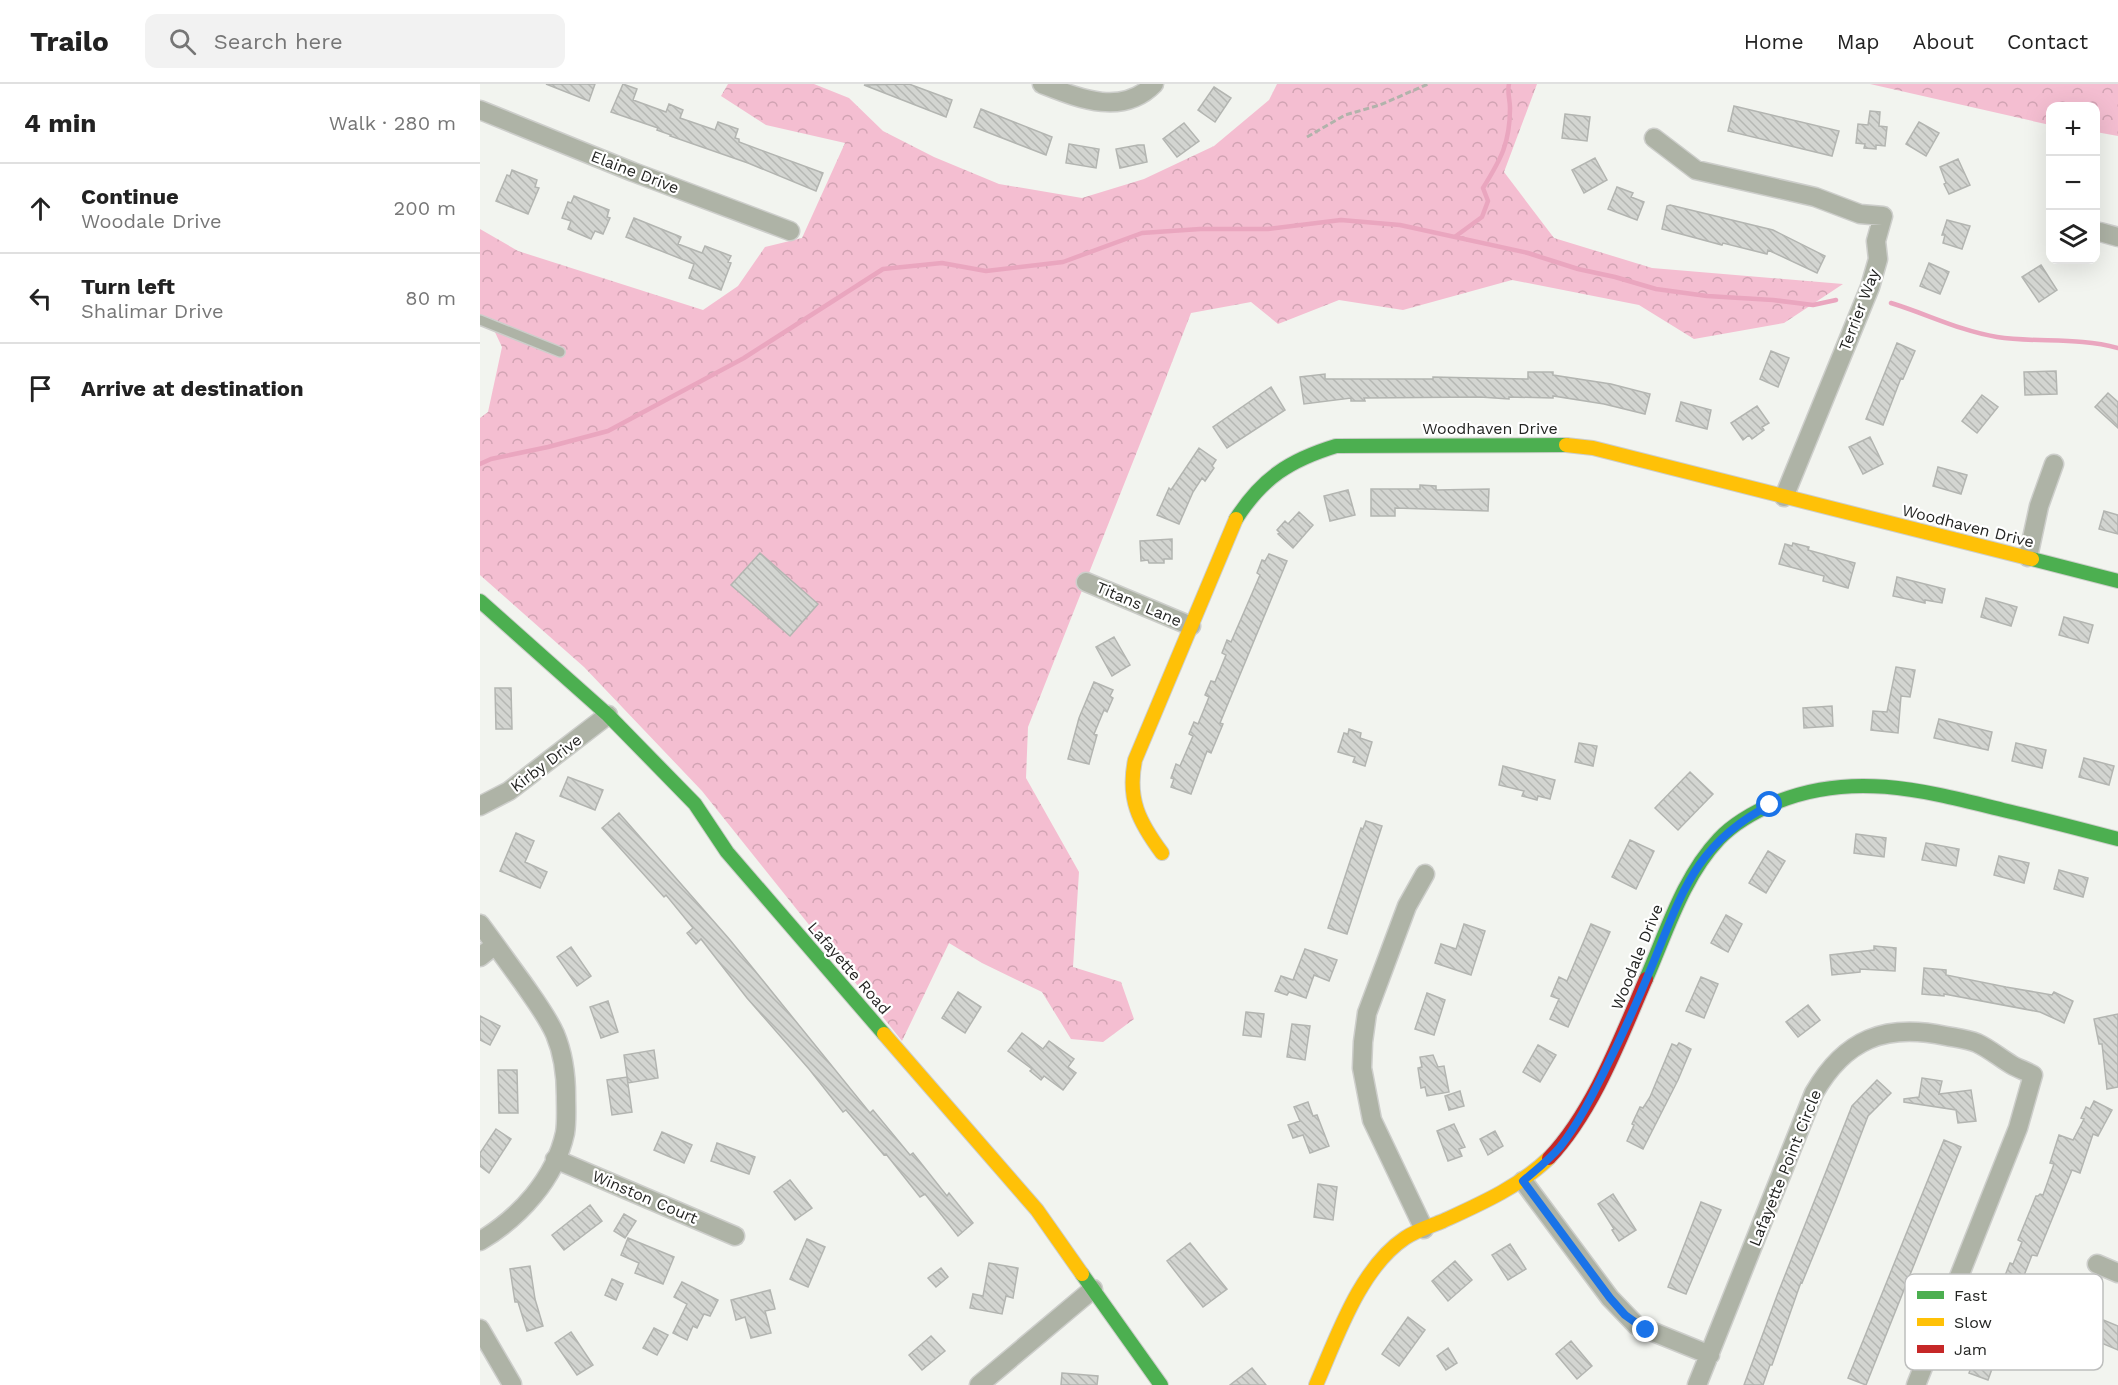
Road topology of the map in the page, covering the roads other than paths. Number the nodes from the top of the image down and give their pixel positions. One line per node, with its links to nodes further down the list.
1 (1042, 84): 2 (street)
2 (1154, 84)
3 (480, 110): 5 (street, Elaine Drive)
4 (1654, 138): 11 (street, Terrier Way)
5 (790, 231)
6 (2100, 232): 7 (street)
7 (2118, 237)
8 (480, 320): 9 (lane)
9 (560, 352)
10 (2054, 464): 12 (street)
11 (1784, 497): 12 (street, Woodhaven Drive); 16 (street, Woodhaven Drive)
12 (2028, 558): 13 (street, Woodhaven Drive)
13 (2118, 581)
14 (1086, 582): 16 (street, Titans Lane)
15 (480, 601): 17 (street, Lafayette Road)
16 (1191, 626): 20 (street, Woodhaven Drive)
17 (608, 716): 18 (street, Kirby Drive); 33 (street, Lafayette Road)
18 (480, 806)
19 (2118, 839): 26 (street, Woodale Drive)
20 (1161, 853)
21 (1425, 874): 27 (street)
22 (480, 924): 23 (street)
23 (495, 945): 24 (street); 25 (street)
24 (480, 957)
25 (555, 1159): 28 (street, Winston Court); 29 (street)
26 (1523, 1181): 27 (street, Woodale Drive); 35 (street)
27 (1424, 1229): 40 (street, Woodale Drive)
28 (735, 1236)
29 (480, 1242)
30 (2097, 1264): 31 (street)
31 (2118, 1273)
32 (1960, 1274): 35 (street, Lafayette Point Circle)
33 (1093, 1289): 38 (street); 39 (street, Lafayette Road)
34 (480, 1329): 37 (street)
35 (1710, 1355): 41 (street, Lafayette Point Circle)
36 (1922, 1370): 42 (street, Lafayette Point Circle)
37 (512, 1384)
38 (979, 1385)
39 (1161, 1385)
40 (1316, 1385)
41 (1697, 1385)
42 (1916, 1385)

